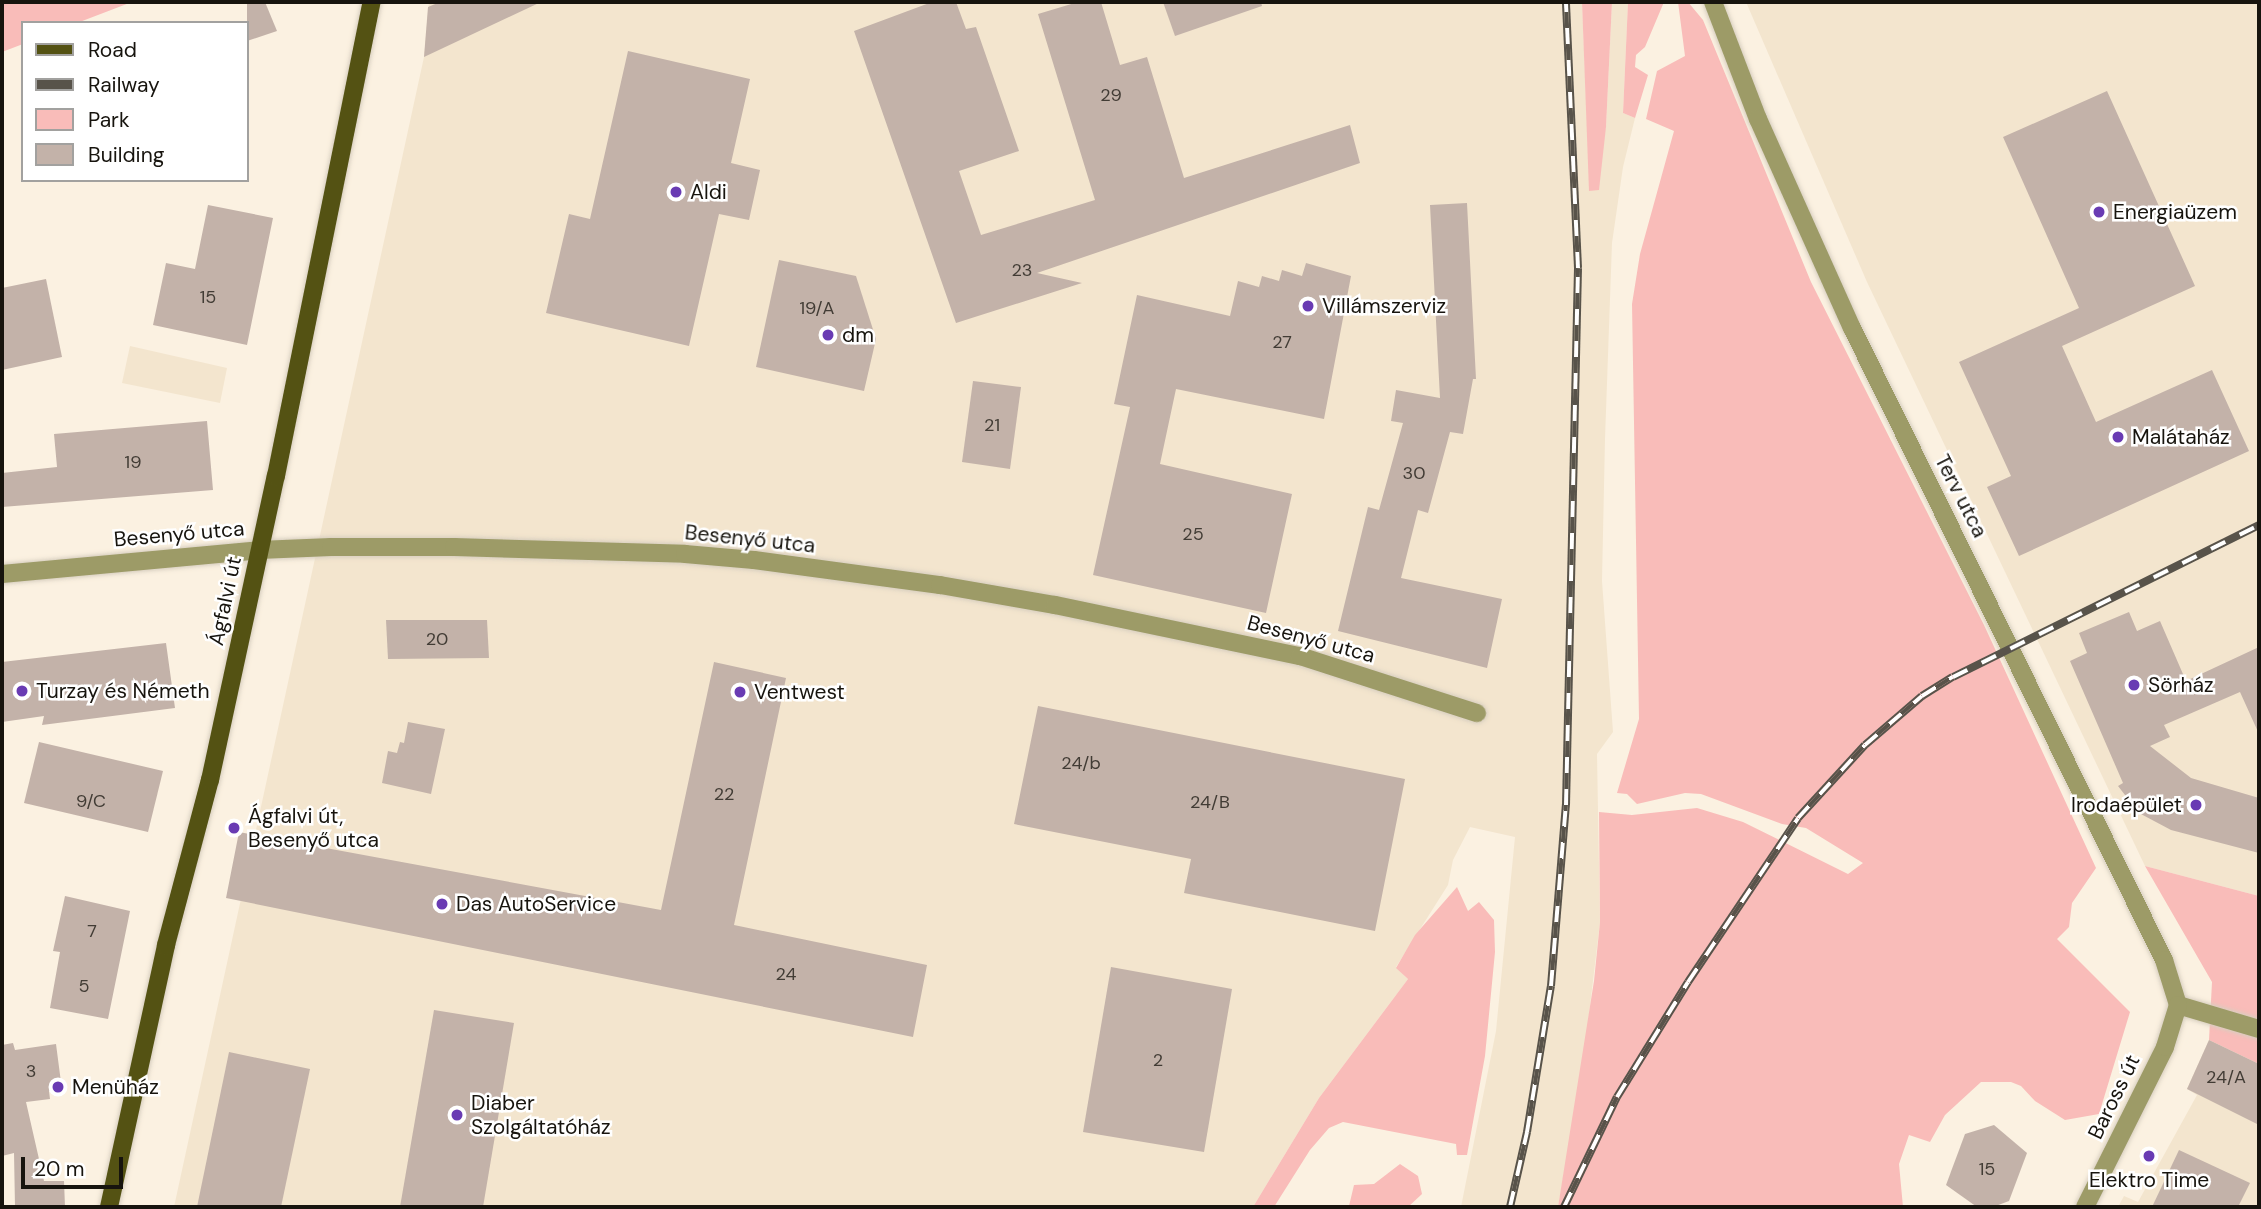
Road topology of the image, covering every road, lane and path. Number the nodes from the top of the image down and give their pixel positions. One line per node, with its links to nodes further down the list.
1 (372, 2): 3 (main road, Ágfalvi út)
2 (1713, 2): 6 (street, Terv utca)
3 (259, 550): 4 (street, Besenyő utca); 5 (street, Besenyő utca); 8 (main road, Ágfalvi út)
4 (2, 574)
5 (1477, 713)
6 (2178, 1005): 7 (street); 9 (street, Baross út)
7 (2259, 1029)
8 (108, 1207)
9 (2085, 1207)

